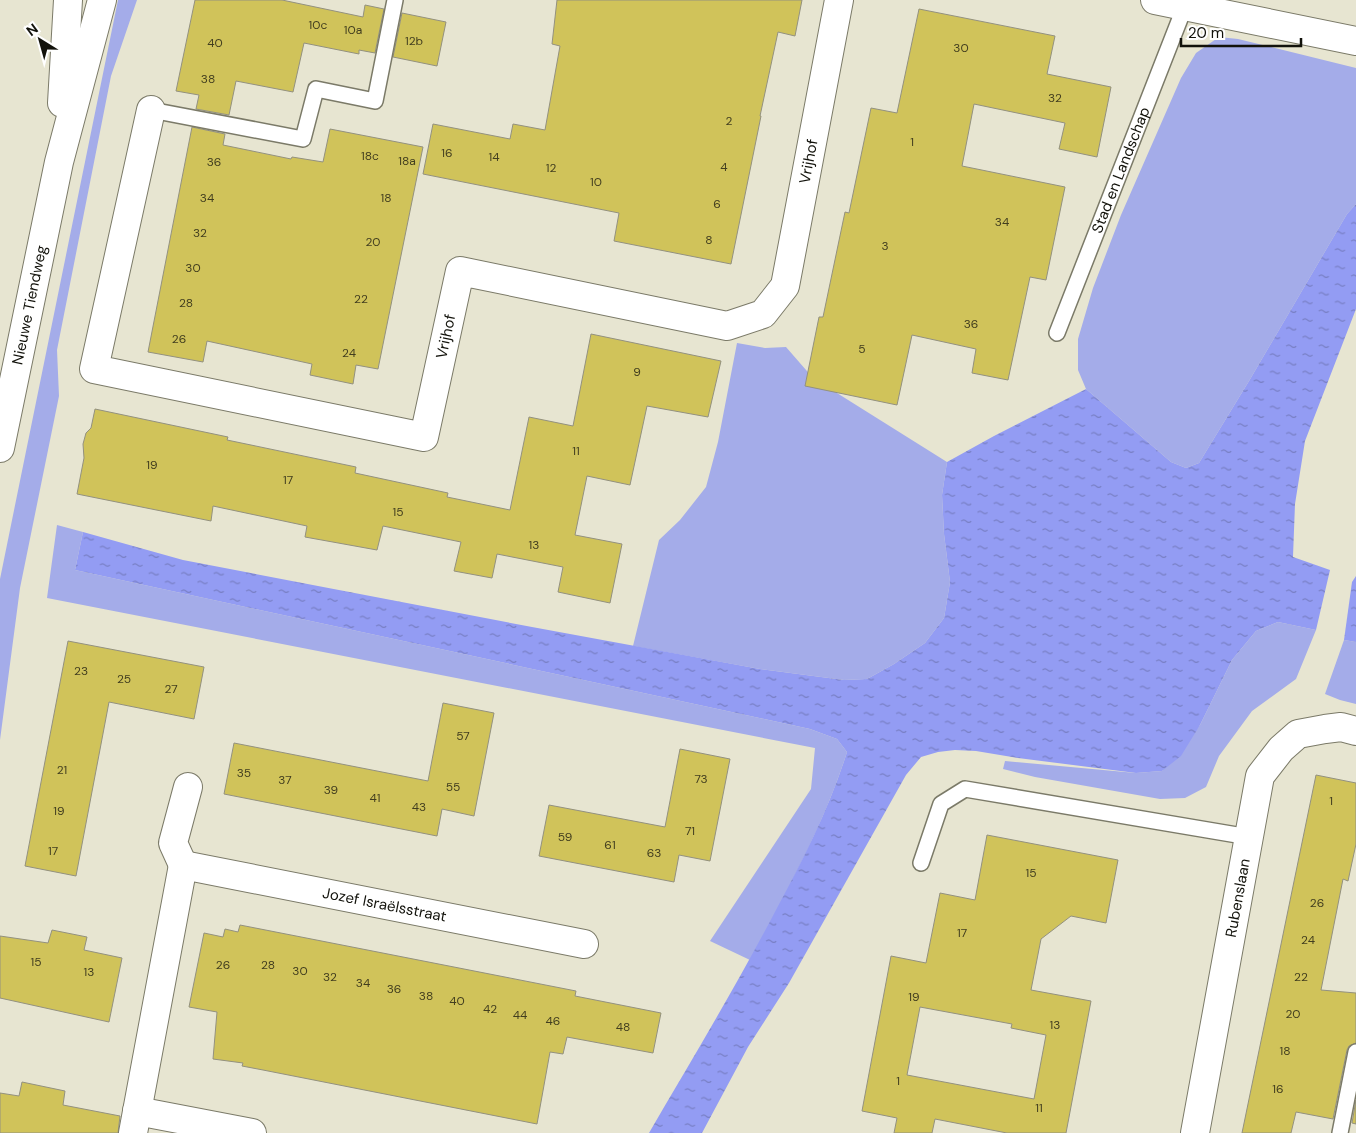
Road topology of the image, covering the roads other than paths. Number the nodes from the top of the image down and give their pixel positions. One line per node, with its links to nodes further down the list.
1 (68, 0): 9 (street, Nieuwe Tiendweg)
2 (102, 0): 9 (street, Nieuwe Tiendweg)
3 (395, 0): 8 (lane)
4 (840, 0): 8 (street, Vrijhof)
5 (1155, 0): 6 (street)
6 (1185, 6): 7 (street); 10 (lane, Stad en Landschap)
7 (1356, 41)
8 (151, 110)
9 (59, 162): 11 (street, Nieuwe Tiendweg)
10 (1057, 334)
11 (0, 448)
12 (1356, 731): 14 (street, Rubenslaan)
13 (188, 787): 16 (street)
14 (1249, 838): 15 (lane); 21 (street, Rubenslaan)
15 (921, 864)
16 (183, 865): 17 (street, Jozef Israëlsstraat); 19 (street)
17 (584, 944)
18 (1356, 1052): 22 (lane)
19 (135, 1122): 20 (street)
20 (252, 1133)
21 (1195, 1133)
22 (1340, 1133)

